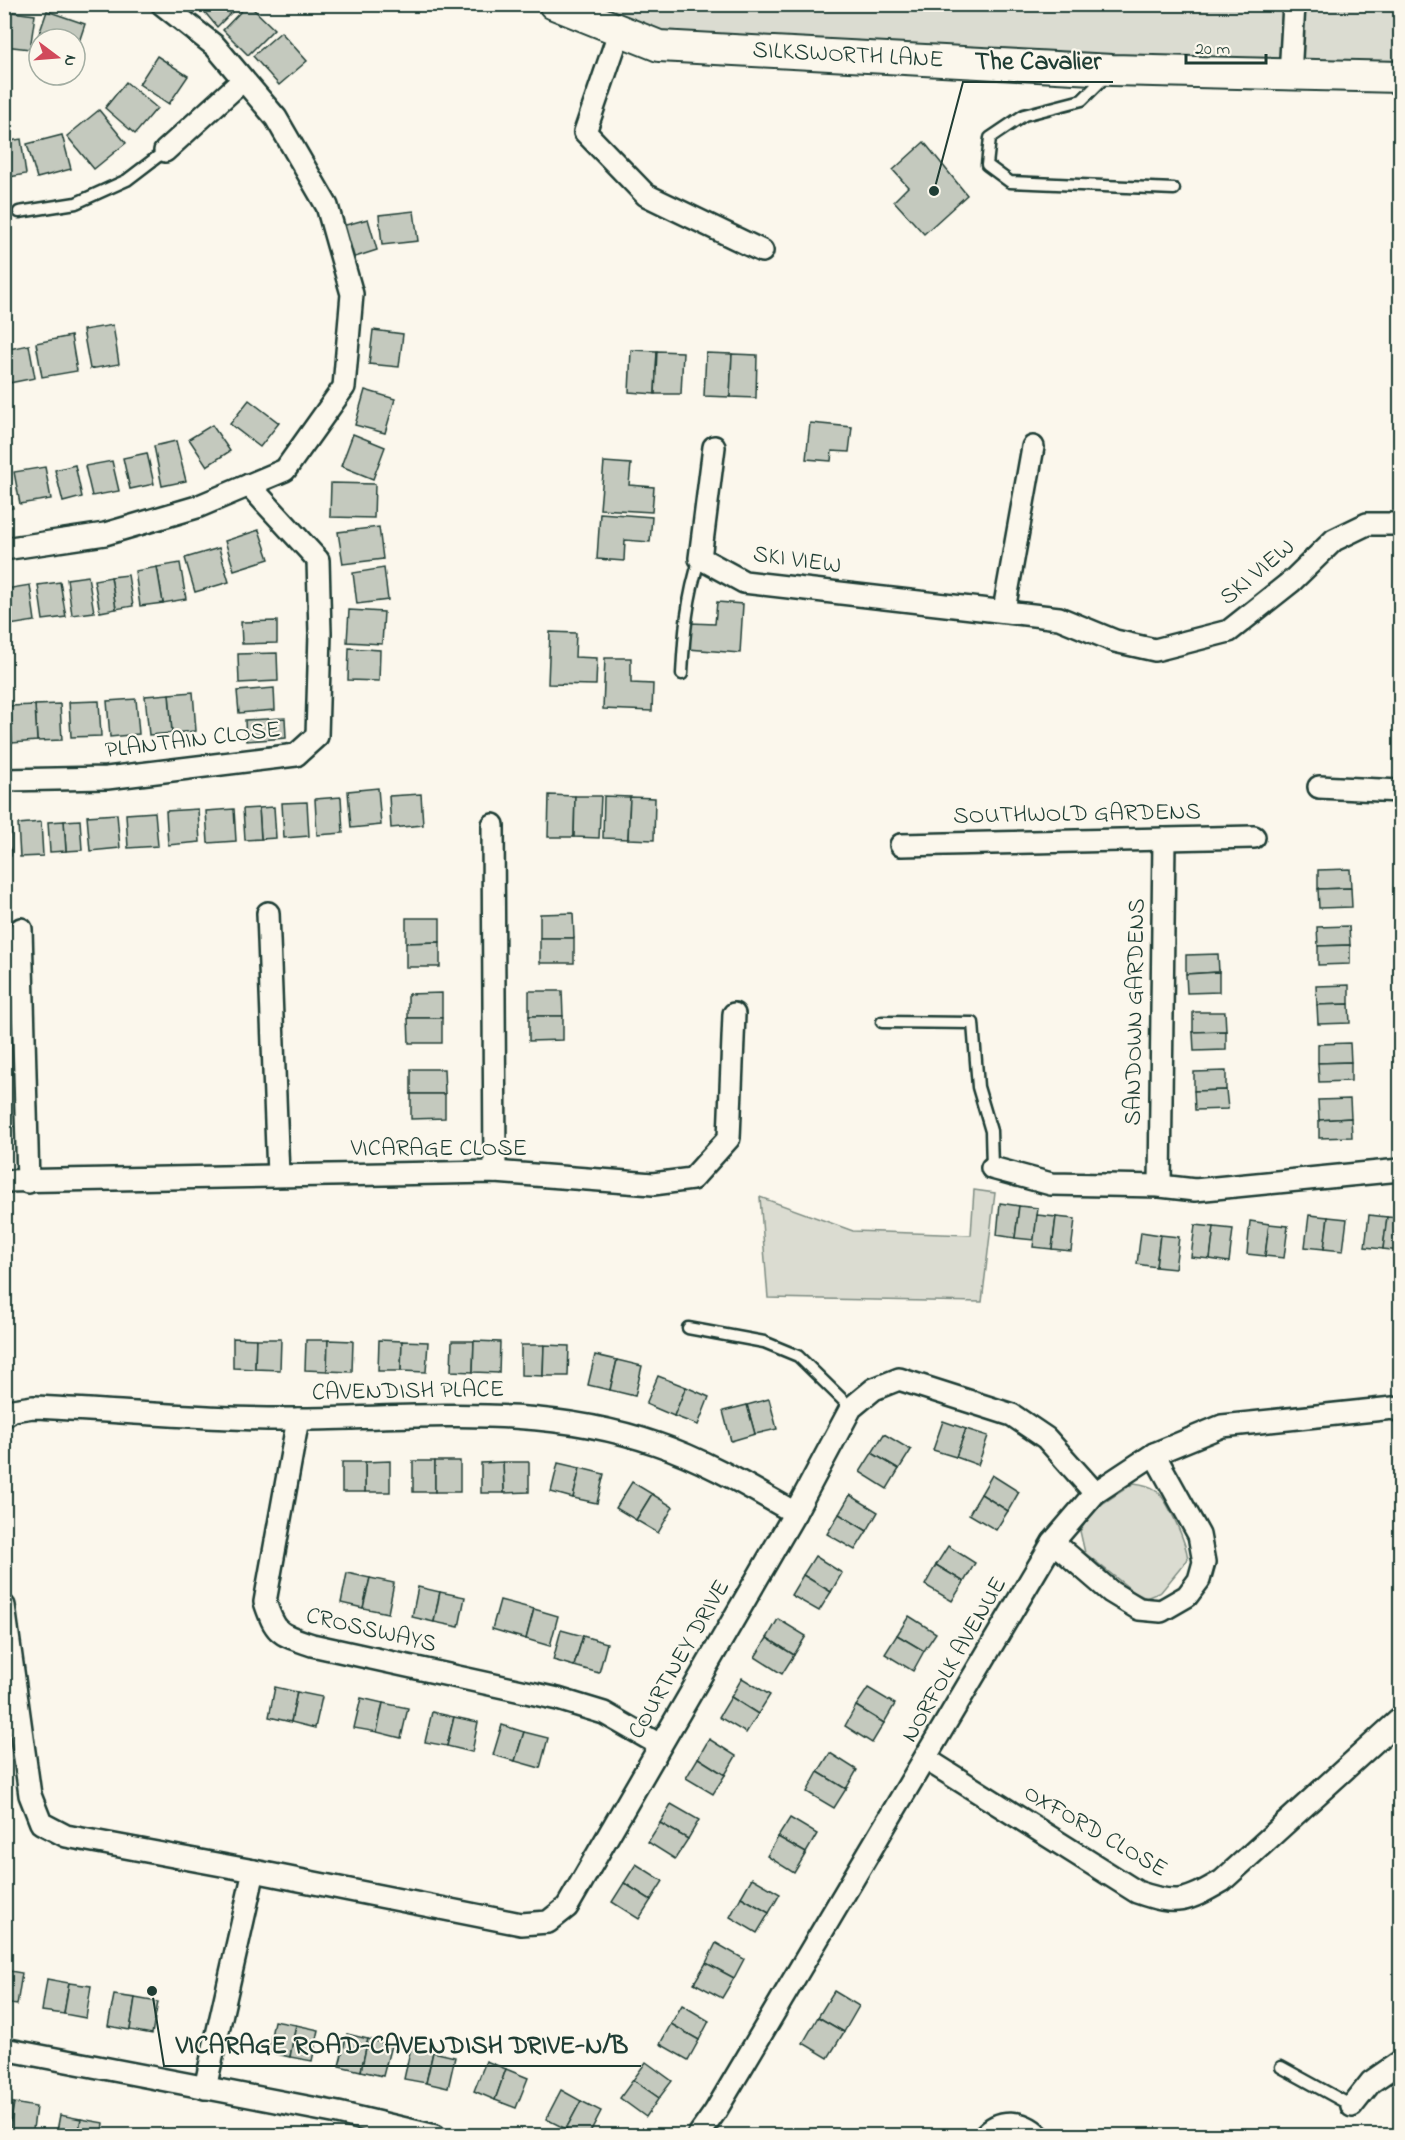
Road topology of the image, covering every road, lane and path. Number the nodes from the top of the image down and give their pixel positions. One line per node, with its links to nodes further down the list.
1 (162, 4): 8 (street)
2 (554, 4): 4 (street, SILKSWORTH LANE)
3 (1294, 4): 6 (street)
4 (620, 30): 5 (street, SILKSWORTH LANE); 12 (street)
5 (1112, 70): 6 (street, SILKSWORTH LANE); 10 (lane)
6 (1290, 76): 7 (street, SILKSWORTH LANE)
7 (1401, 77)
8 (243, 80): 9 (street); 15 (street)
9 (165, 151): 11 (lane)
10 (1174, 189)
11 (19, 212)
12 (762, 251)
13 (714, 447): 18 (street)
14 (1034, 447): 19 (street)
15 (249, 485): 17 (street); 21 (street, PLANTAIN CLOSE)
16 (1401, 524): 19 (street, SKI VIEW)
17 (4, 549)
18 (700, 558): 19 (street, SKI VIEW); 20 (lane)
19 (1004, 610)
20 (682, 674)
21 (4, 780)
22 (1318, 786): 23 (street)
23 (1401, 791)
24 (493, 825): 34 (street)
25 (1254, 837): 26 (street, SOUTHWOLD GARDENS)
26 (1164, 839): 27 (street, SOUTHWOLD GARDENS); 38 (street, SANDOWN GARDENS)
27 (901, 845)
28 (268, 913): 35 (street)
29 (21, 929): 37 (street)
30 (734, 1014): 34 (street, VICARAGE CLOSE)
31 (882, 1022): 32 (lane)
32 (992, 1168): 38 (street)
33 (1401, 1170): 38 (street)
34 (495, 1172): 35 (street, VICARAGE CLOSE)
35 (278, 1175): 37 (street, VICARAGE CLOSE)
36 (4, 1181): 37 (street, VICARAGE CLOSE)
37 (28, 1182)
38 (1160, 1186)
39 (688, 1328): 40 (lane)
40 (851, 1408): 45 (street, COURTNEY DRIVE); 46 (street, COURTNEY DRIVE)
41 (1401, 1411): 44 (street, NORFOLK AVENUE)
42 (4, 1416): 43 (street, CAVENDISH PLACE)
43 (298, 1419): 46 (street, CAVENDISH PLACE); 50 (street, CROSSWAYS)
44 (1154, 1454): 45 (street, NORFOLK AVENUE); 47 (street)
45 (1095, 1492): 47 (street, NORFOLK AVENUE)
46 (795, 1513): 50 (street, COURTNEY DRIVE)
47 (1053, 1542): 51 (street, NORFOLK AVENUE)
48 (4, 1606): 52 (street)
49 (1401, 1719): 51 (street, OXFORD CLOSE)
50 (660, 1745): 52 (street, COURTNEY DRIVE)
51 (926, 1759): 59 (street, NORFOLK AVENUE)
52 (254, 1871): 56 (street)
53 (4, 2049): 56 (street)
54 (1401, 2062): 57 (street)
55 (1281, 2067): 57 (lane)
56 (205, 2088): 58 (street)
57 (1352, 2106)
58 (435, 2136)
59 (698, 2136)
60 (984, 2136): 61 (street)
61 (1039, 2136)

